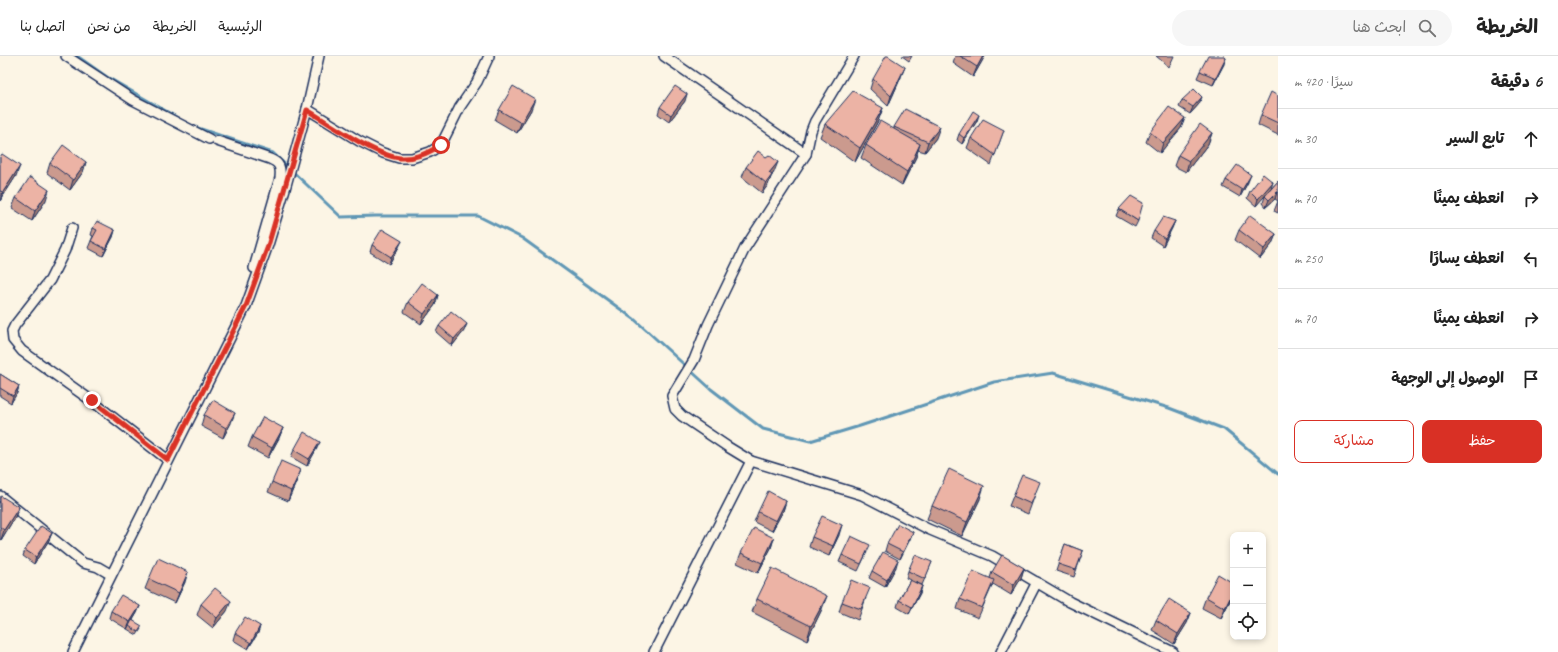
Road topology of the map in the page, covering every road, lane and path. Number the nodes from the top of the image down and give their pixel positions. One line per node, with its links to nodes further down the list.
1 (66, 56): 9 (street)
2 (318, 56): 6 (street)
3 (489, 56): 6 (street)
4 (664, 56): 7 (street)
5 (854, 56): 7 (street)
6 (307, 110): 9 (street)
7 (806, 154): 11 (street)
8 (72, 228): 10 (street)
9 (246, 306): 10 (street)
10 (168, 460): 13 (street)
11 (751, 461): 14 (street); 16 (street)
12 (0, 496): 13 (street)
13 (110, 574): 15 (street)
14 (1037, 582): 17 (street); 18 (street)
15 (73, 652)
16 (654, 652)
17 (1001, 652)
18 (1173, 652)

